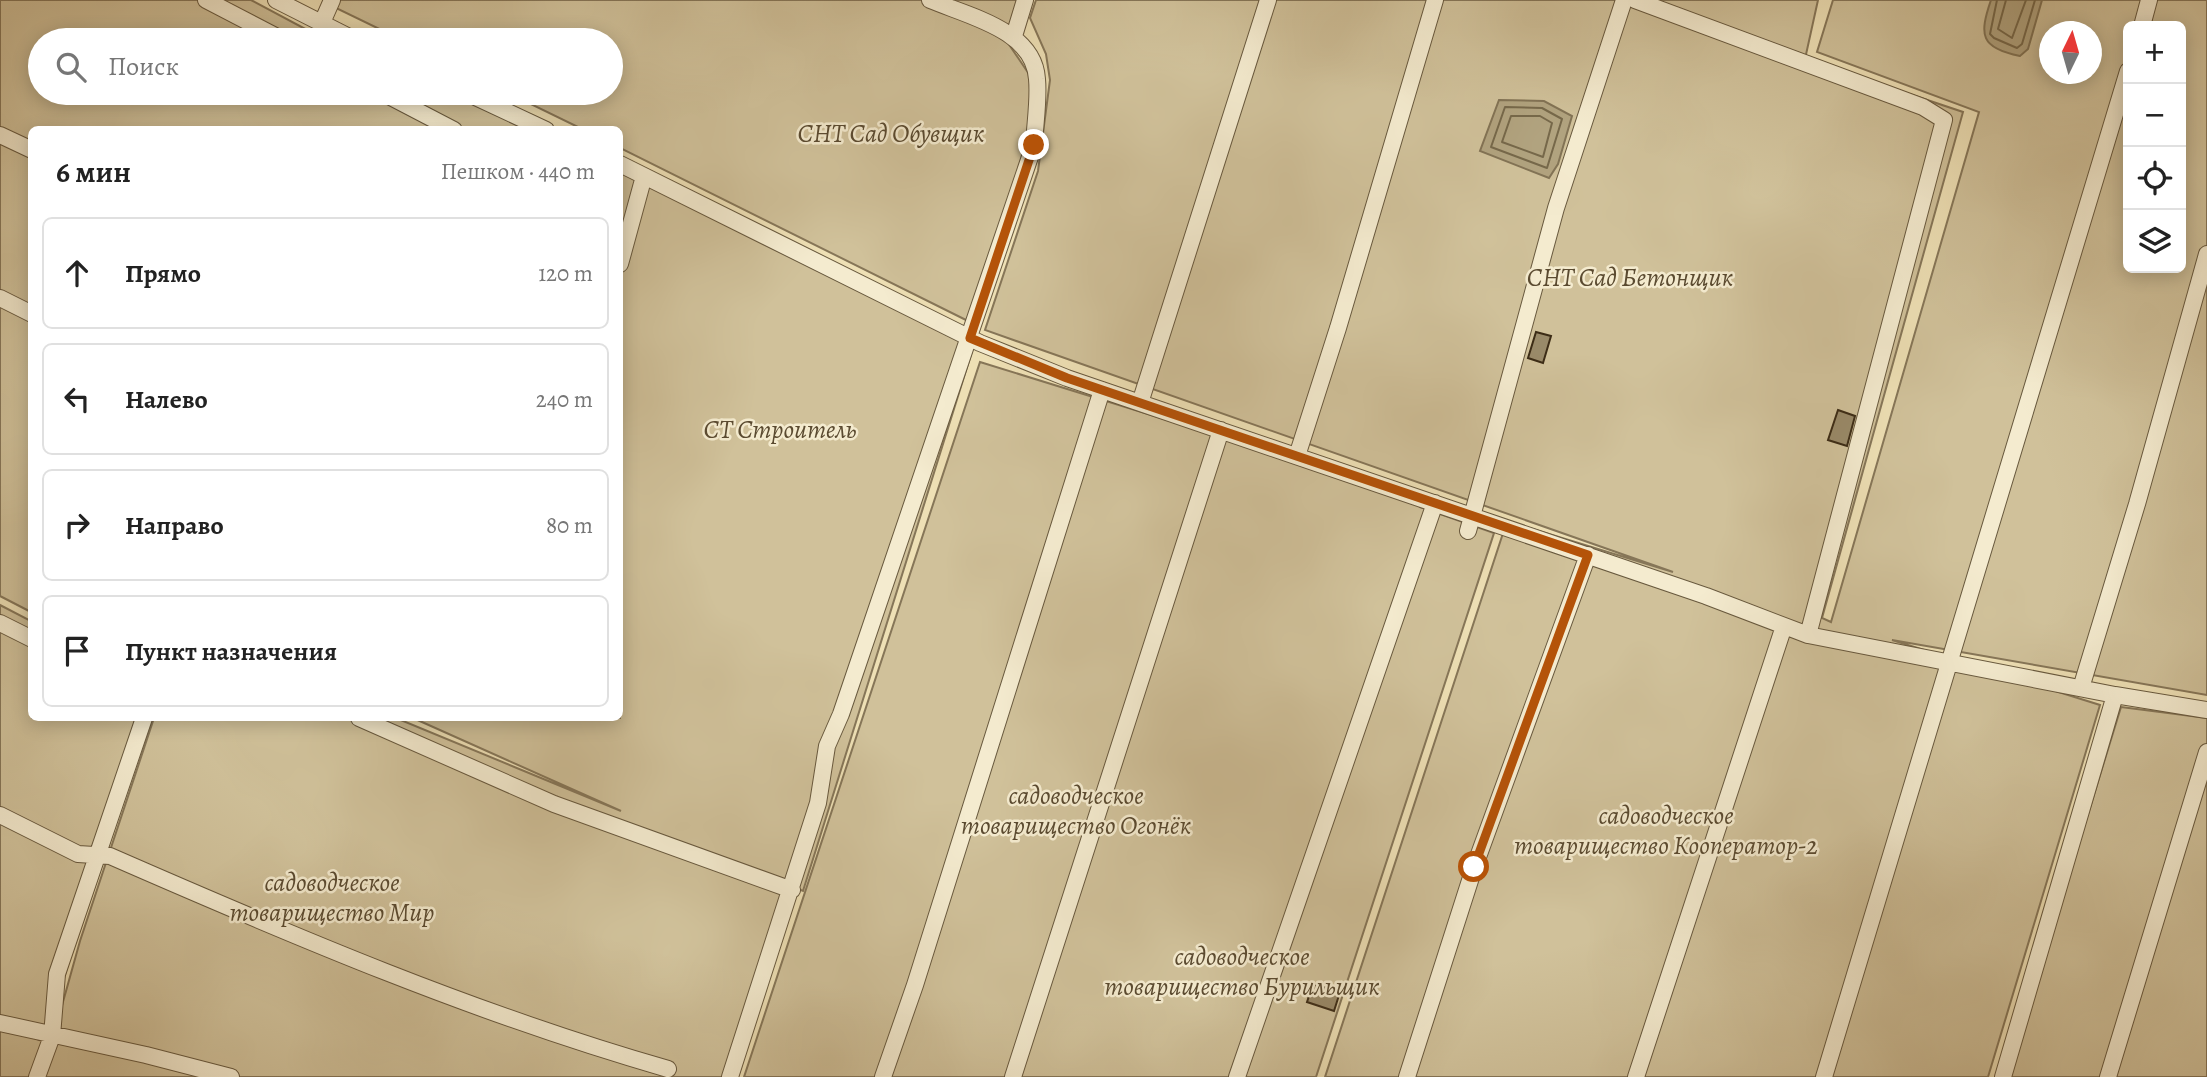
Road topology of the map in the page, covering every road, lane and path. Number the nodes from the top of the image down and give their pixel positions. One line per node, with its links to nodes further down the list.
1 (206, 0): 13 (street)
2 (275, 0): 12 (street)
3 (332, 0): 12 (street)
4 (930, 0): 15 (street)
5 (1025, 0): 15 (street)
6 (1268, 0): 31 (street)
7 (1436, 0): 33 (street)
8 (1624, 0): 35 (street)
9 (1635, 0): 39 (street)
10 (2149, 0): 11 (street)
11 (2143, 21)
12 (321, 25): 14 (street)
13 (260, 28)
14 (328, 28)
15 (1014, 36): 29 (street)
16 (2124, 84): 41 (street)
17 (406, 105): 19 (street)
18 (493, 105): 20 (street)
19 (446, 126)
20 (537, 126)
21 (0, 135): 22 (street)
22 (28, 148)
23 (623, 166): 24 (street)
24 (644, 176): 25 (street); 29 (street)
25 (623, 253)
26 (2207, 254): 42 (street)
27 (0, 298): 28 (street)
28 (28, 312)
29 (970, 338): 30 (street); 50 (street)
30 (1102, 390): 31 (street); 57 (street)
31 (1140, 403): 32 (street)
32 (1221, 430): 33 (street); 58 (street)
33 (1297, 456): 34 (street)
34 (1435, 503): 35 (street); 59 (street)
35 (1469, 523): 36 (street)
36 (1588, 555): 38 (street); 60 (street)
37 (0, 623): 40 (street)
38 (1784, 626): 39 (street); 61 (street)
39 (1808, 635): 41 (street)
40 (28, 637)
41 (1951, 663): 42 (street); 62 (street)
42 (2081, 688): 43 (street)
43 (2115, 695): 44 (street); 63 (street)
44 (2207, 709)
45 (143, 721): 49 (street)
46 (366, 721): 50 (street)
47 (2207, 752): 64 (street)
48 (0, 815): 49 (street)
49 (96, 855): 52 (street); 53 (street)
50 (793, 890): 56 (street)
51 (0, 1023): 52 (street)
52 (52, 1036): 54 (street); 55 (street)
53 (668, 1069)
54 (37, 1077)
55 (231, 1077)
56 (730, 1077)
57 (883, 1077)
58 (1013, 1077)
59 (1237, 1077)
60 (1407, 1077)
61 (1636, 1077)
62 (1824, 1077)
63 (2003, 1077)
64 (2108, 1077)

